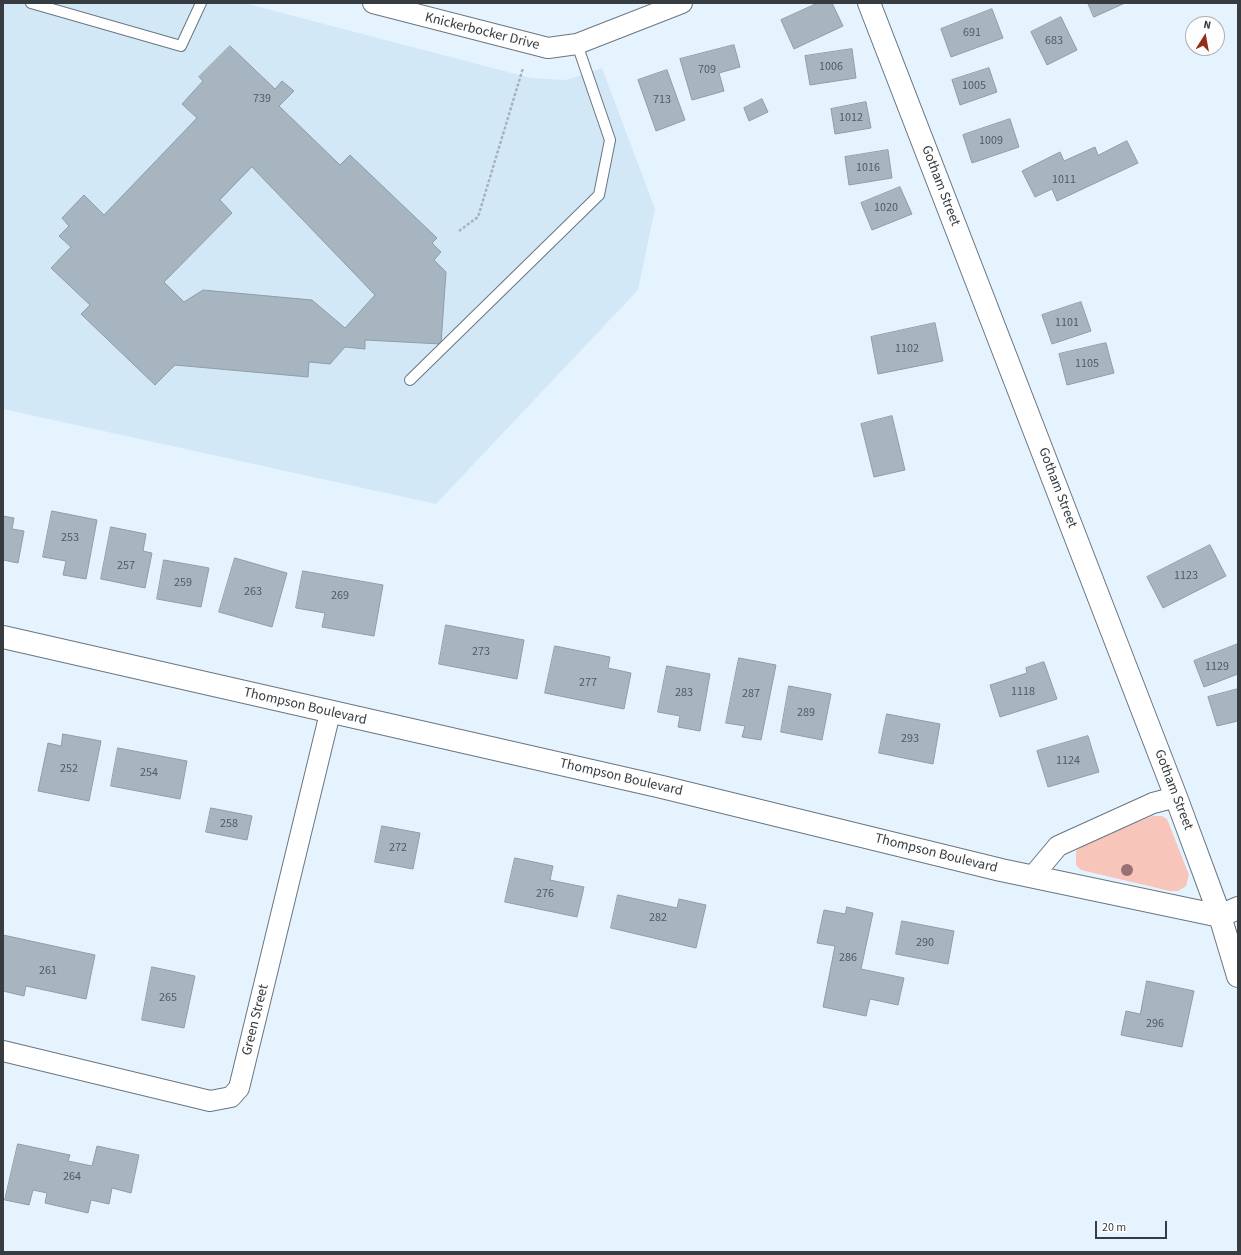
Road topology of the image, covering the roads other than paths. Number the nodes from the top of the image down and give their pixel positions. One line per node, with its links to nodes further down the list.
1 (31, 3): 2 (lane)
2 (201, 3)
3 (373, 3): 6 (street, Knickerbocker Drive)
4 (682, 3): 6 (street, Knickerbocker Drive)
5 (869, 3): 10 (street, Gotham Street)
6 (577, 44): 7 (lane)
7 (410, 380)
8 (3, 637): 9 (street, Thompson Boulevard)
9 (330, 713): 11 (street, Thompson Boulevard); 14 (street, Green Street)
10 (1176, 797): 11 (street); 12 (street, Gotham Street)
11 (1032, 877): 12 (street, Thompson Boulevard)
12 (1229, 912): 13 (street, Gotham Street)
13 (1238, 976)
14 (3, 1052)

